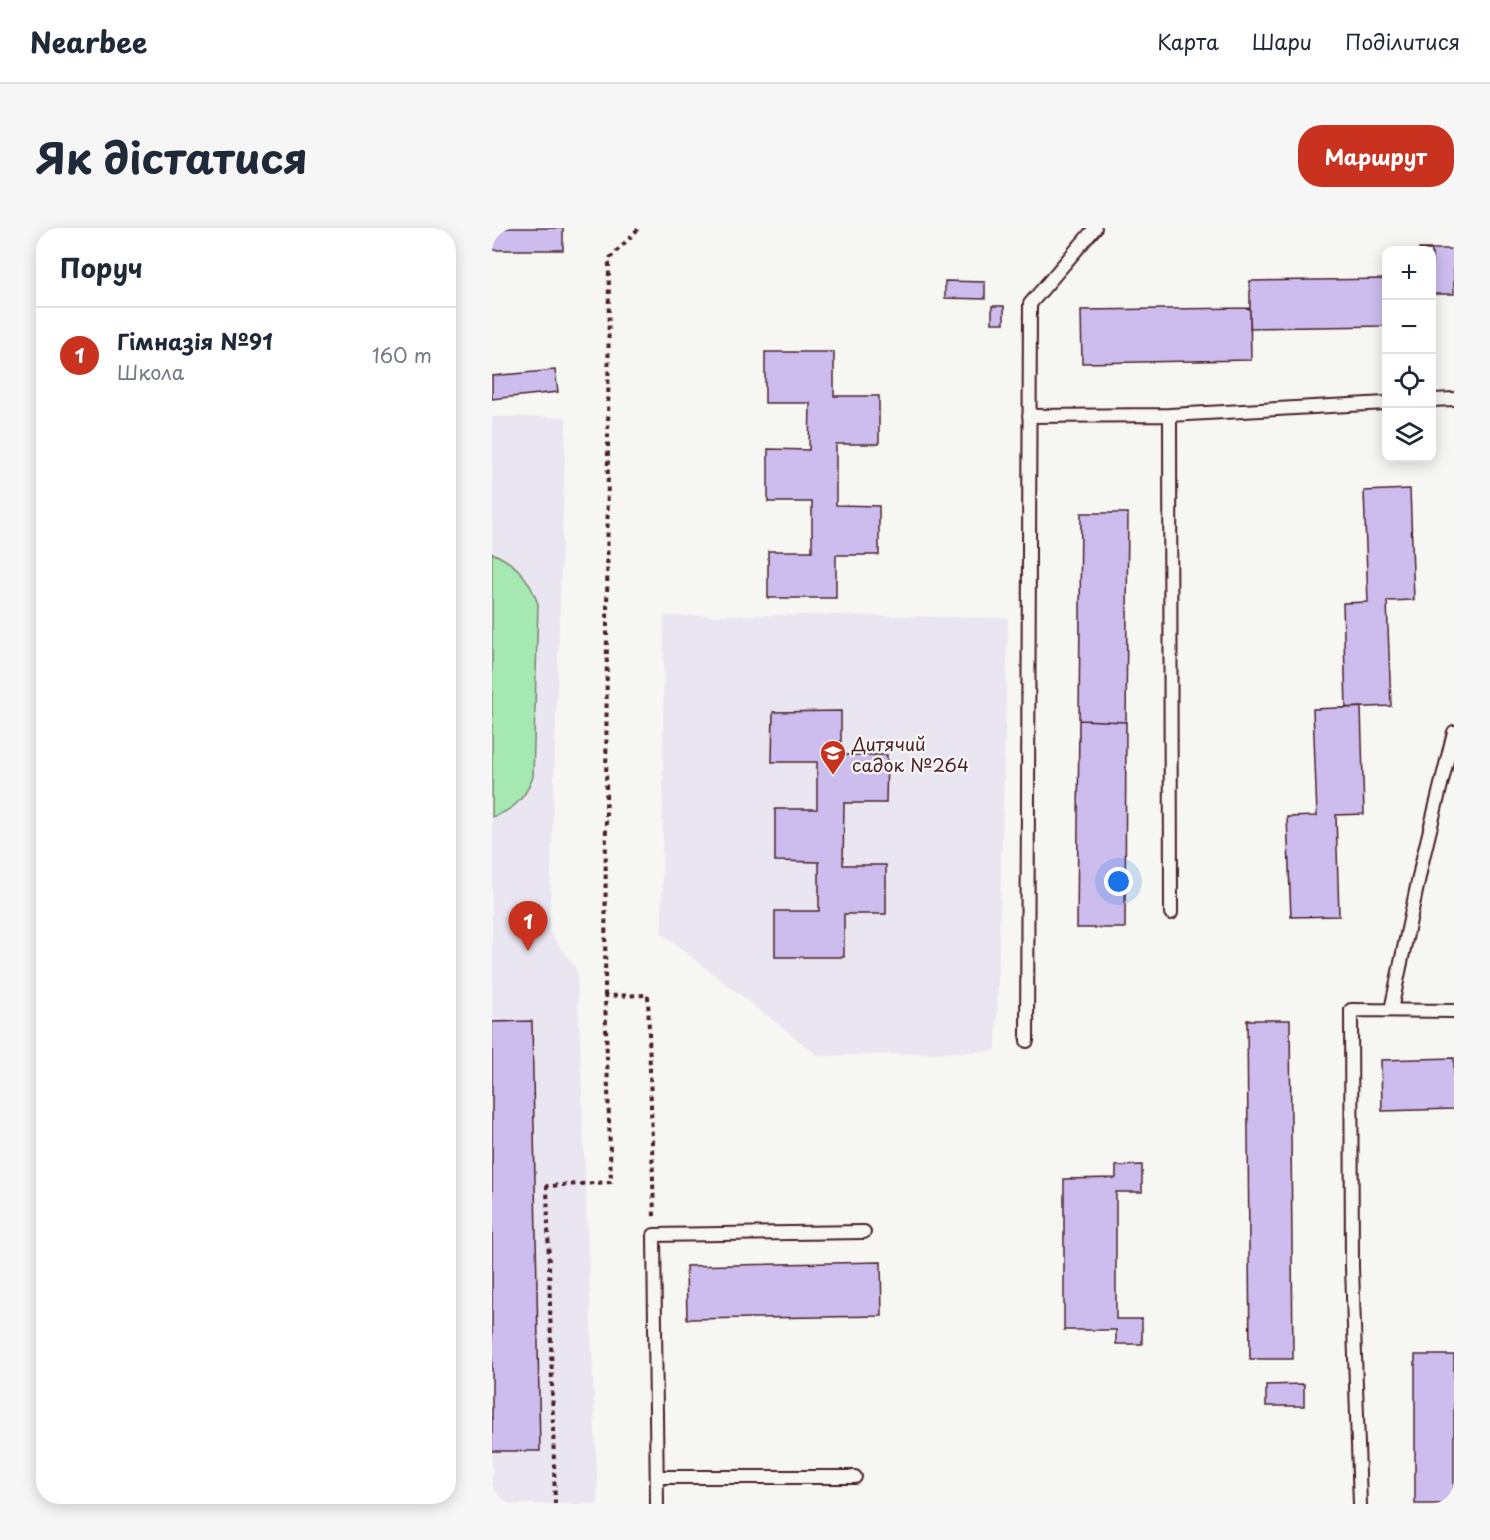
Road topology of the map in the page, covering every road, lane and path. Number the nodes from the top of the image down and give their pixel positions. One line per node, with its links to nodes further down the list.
1 (639, 228): 10 (path)
2 (1095, 228): 7 (lane)
3 (1454, 399): 4 (lane)
4 (1436, 400)
5 (1382, 403): 6 (lane)
6 (1170, 415): 7 (lane); 9 (lane)
7 (1029, 416): 13 (lane)
8 (1454, 732): 11 (lane)
9 (1171, 913)
10 (605, 996): 15 (path); 18 (path)
11 (1391, 1010): 12 (lane); 20 (lane)
12 (1454, 1011)
13 (1027, 1041)
14 (864, 1232): 15 (lane)
15 (654, 1235): 17 (lane)
16 (855, 1476): 17 (lane)
17 (657, 1477): 19 (lane)
18 (555, 1504)
19 (657, 1504)
20 (1360, 1504)

